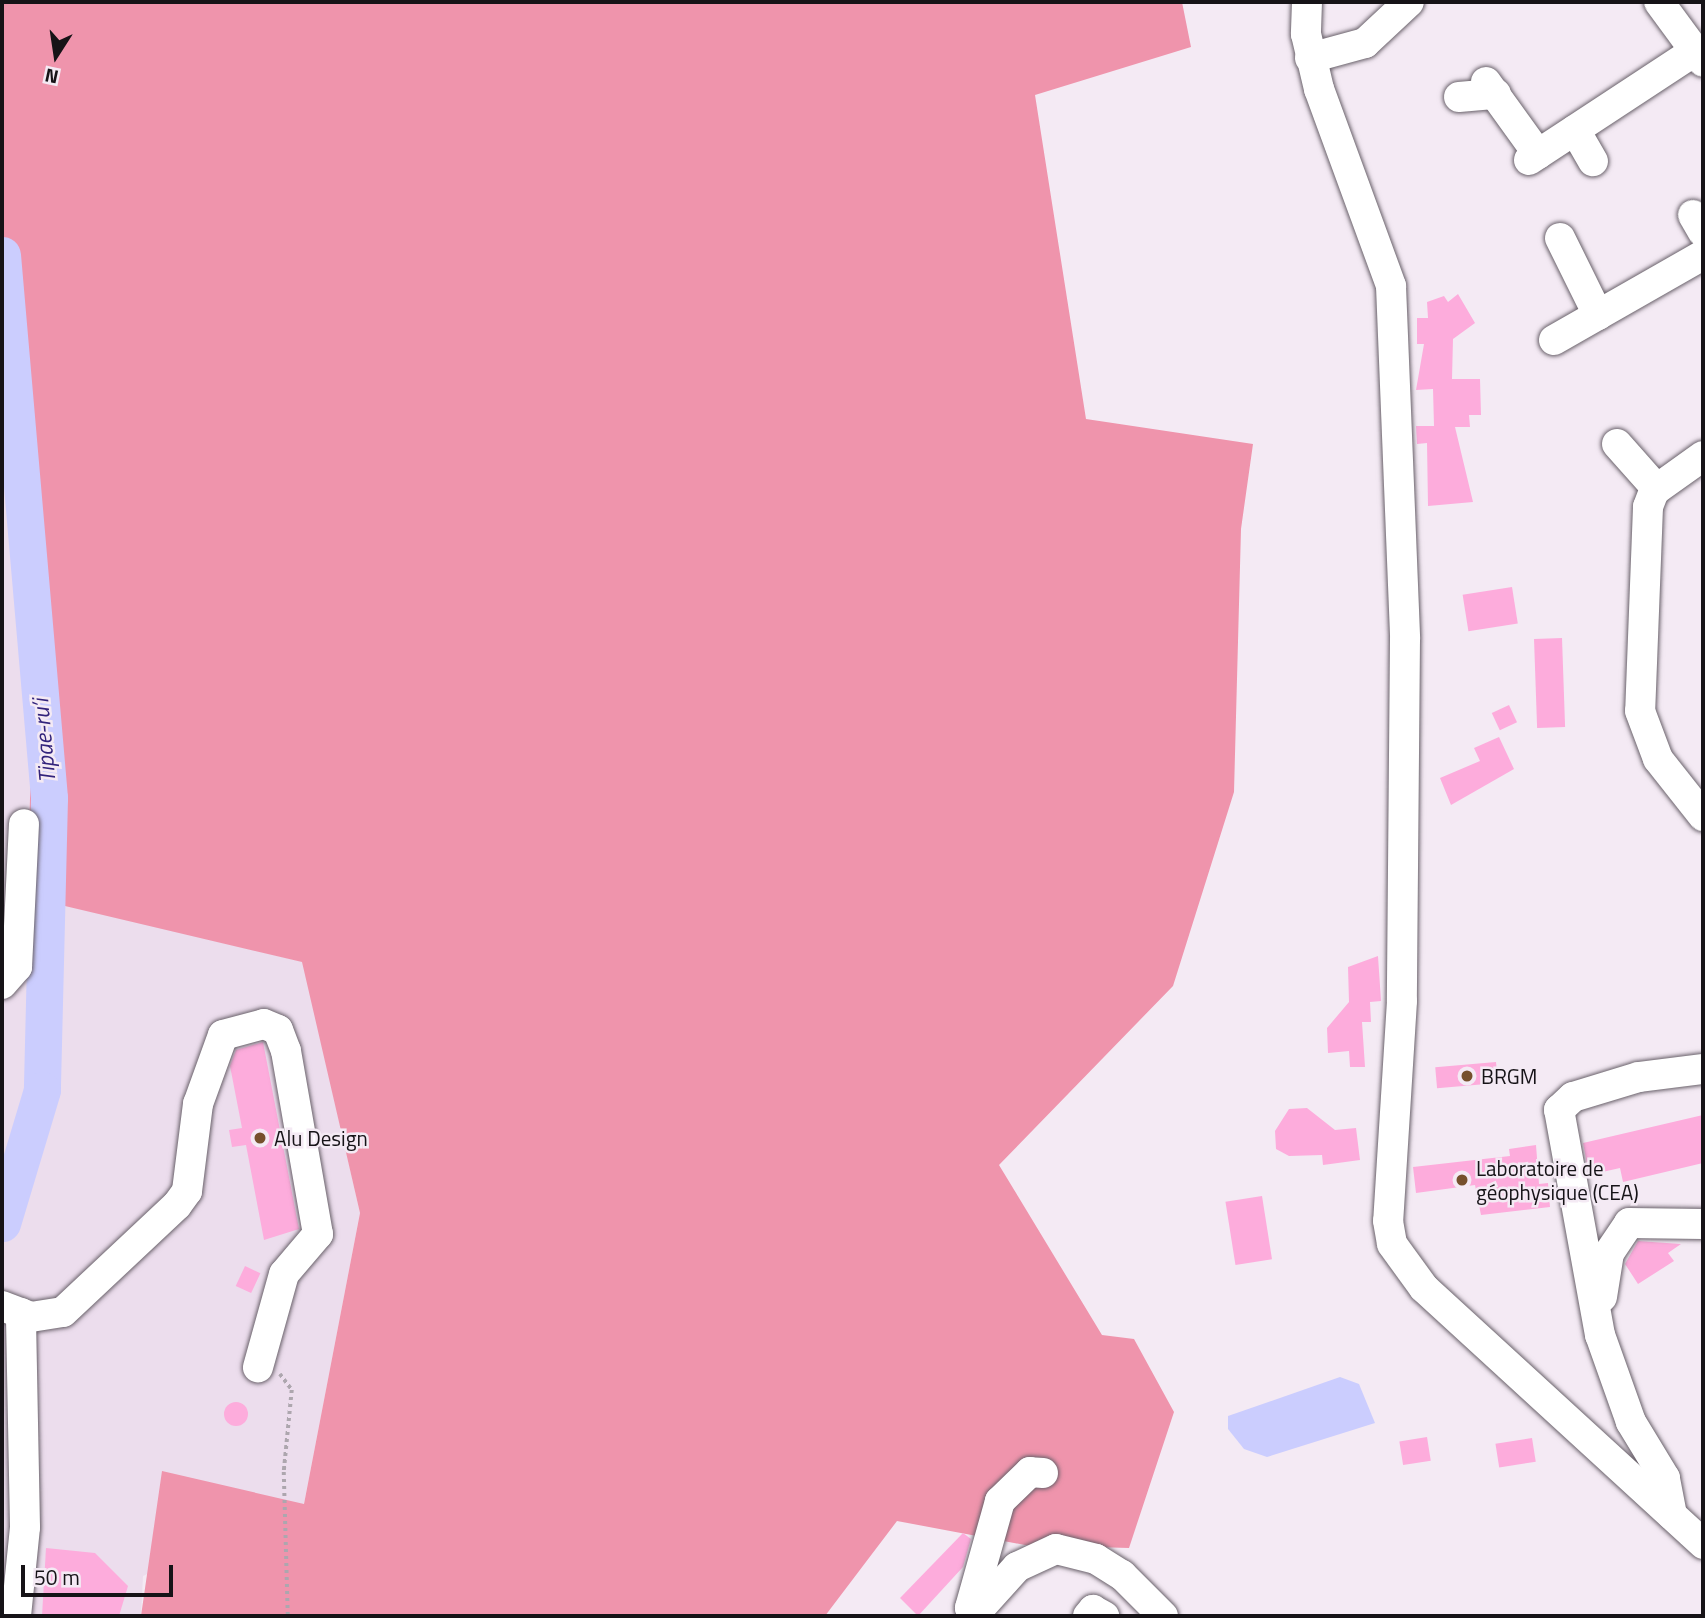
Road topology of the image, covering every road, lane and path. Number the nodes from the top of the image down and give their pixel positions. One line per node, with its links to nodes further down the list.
1 (1307, 2): 5 (street)
2 (1409, 2): 5 (street)
3 (1659, 2): 4 (street)
4 (1700, 57): 7 (street)
5 (1310, 58): 25 (street)
6 (1459, 97): 7 (street)
7 (1575, 130): 8 (street)
8 (1593, 161)
9 (1560, 237): 11 (street)
10 (1703, 255): 11 (street)
11 (1598, 315): 12 (street)
12 (1554, 340)
13 (1617, 444): 15 (street)
14 (1703, 456): 15 (street)
15 (1657, 489): 16 (street)
16 (1703, 816)
17 (24, 824): 18 (street)
18 (2, 984)
19 (1703, 1069): 22 (street)
20 (1703, 1224): 22 (street)
21 (9, 1309): 23 (street); 27 (street)
22 (1600, 1335): 25 (street)
23 (258, 1367): 28 (path)
24 (1043, 1473): 31 (street)
25 (1672, 1515): 26 (street)
26 (1703, 1544)
27 (16, 1616)
28 (288, 1616)
29 (1088, 1616): 30 (street)
30 (1104, 1616)
31 (1163, 1616)

